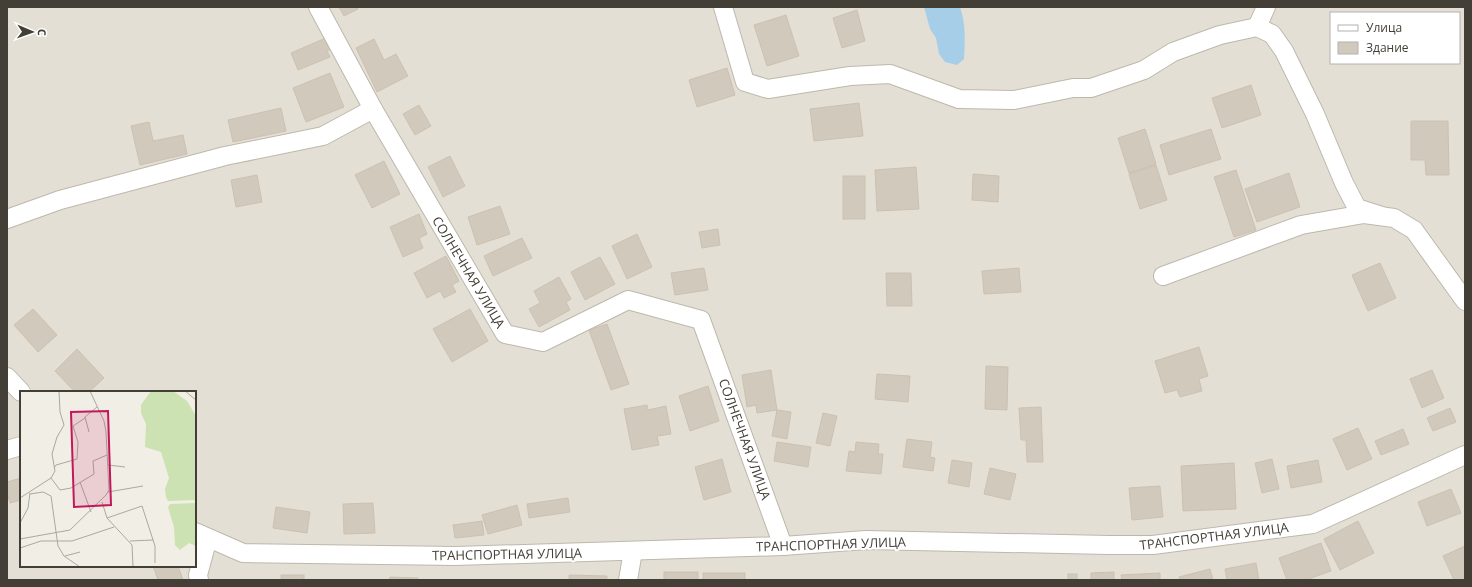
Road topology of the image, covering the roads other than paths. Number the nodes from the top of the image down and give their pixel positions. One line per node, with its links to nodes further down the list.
1 (318, 7): 5 (street, СОЛНЕЧНАЯ УЛИЦА)
2 (723, 7): 4 (street)
3 (1266, 7): 4 (street)
4 (1257, 27): 6 (street)
5 (373, 109): 7 (street); 16 (street, СОЛНЕЧНАЯ УЛИЦА)
6 (1382, 216): 8 (street); 9 (street)
7 (7, 219)
8 (1163, 276)
9 (1465, 301)
10 (7, 377): 11 (street)
11 (20, 391)
12 (20, 446): 13 (street)
13 (7, 450)
14 (1465, 455): 16 (street, ТРАНСПОРТНАЯ УЛИЦА)
15 (202, 535): 17 (street, ТРАНСПОРТНАЯ УЛИЦА); 18 (street, ТРАНСПОРТНАЯ УЛИЦА)
16 (783, 546): 17 (street, ТРАНСПОРТНАЯ УЛИЦА)
17 (633, 550): 19 (street)
18 (199, 580)
19 (628, 580)

